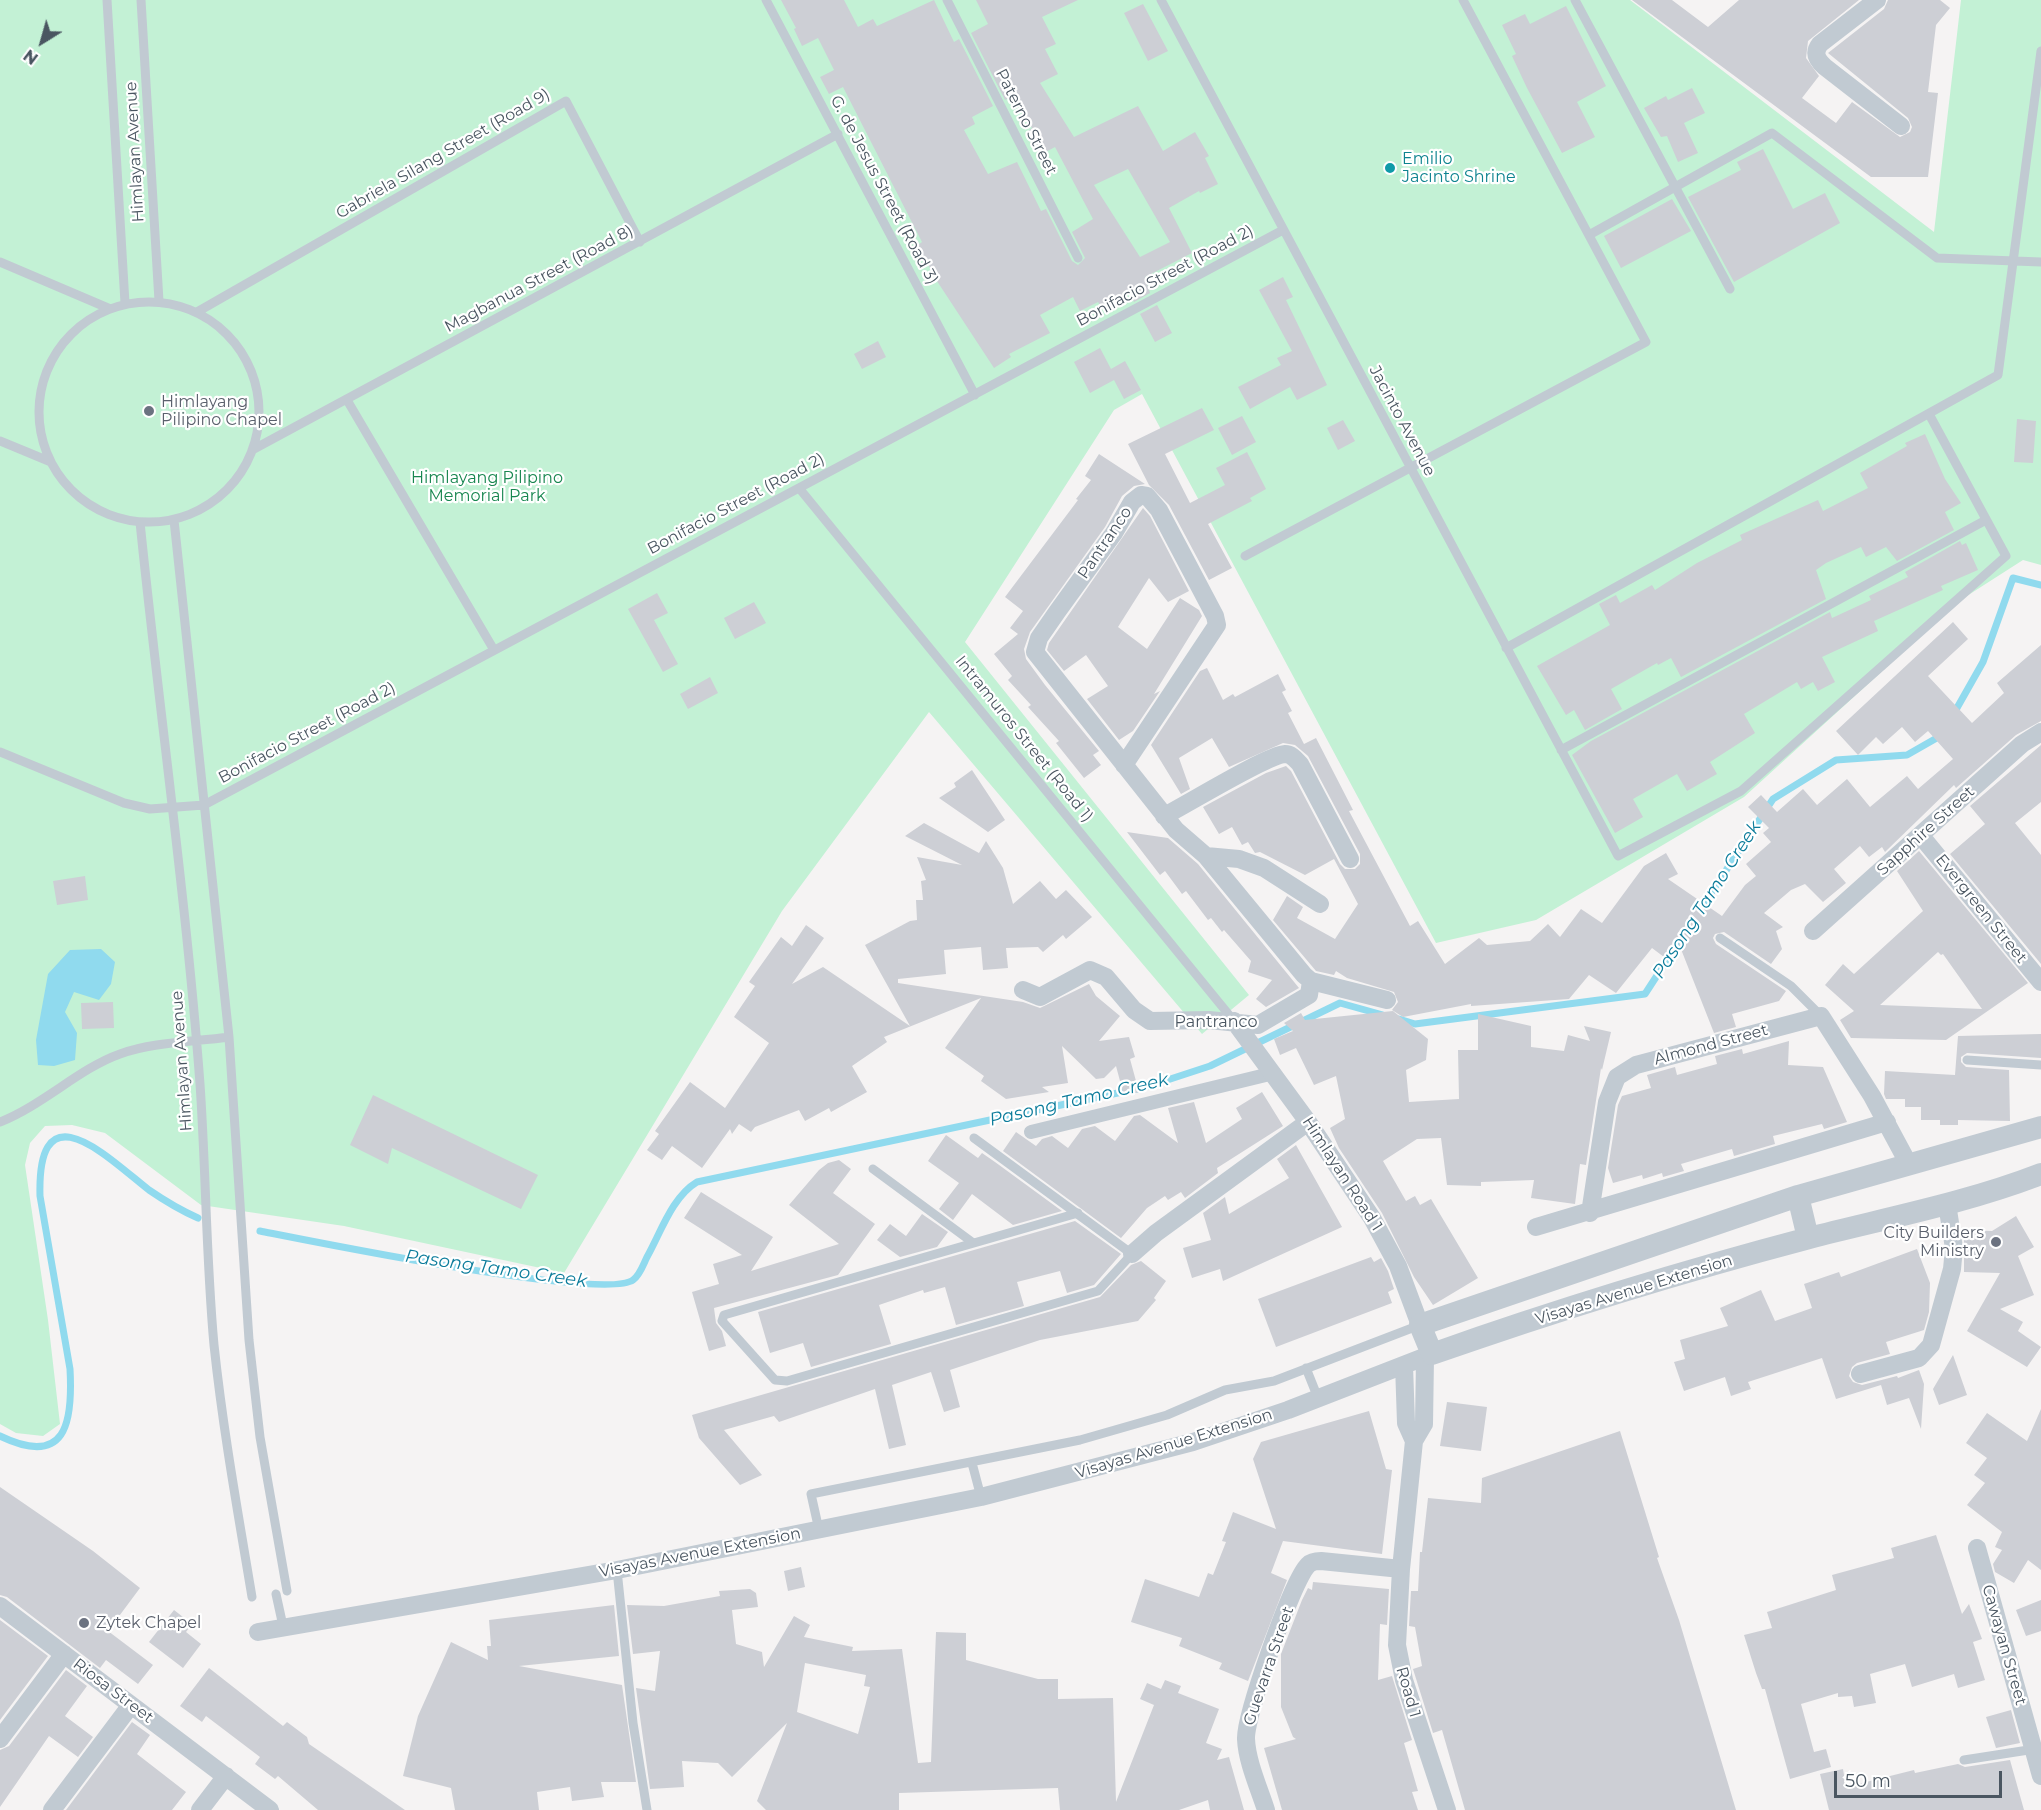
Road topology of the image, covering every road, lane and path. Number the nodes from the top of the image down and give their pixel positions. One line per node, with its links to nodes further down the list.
1 (107, 0): 22 (lane)
2 (141, 0): 21 (lane, Himlayan Avenue)
3 (766, 0): 11 (lane, G. de Jesus Street (Road 3))
4 (947, 0): 16 (lane, Paterno Street)
5 (1161, 0): 13 (lane, Jacinto Avenue)
6 (1463, 0): 14 (lane)
7 (1575, 0): 12 (lane)
8 (1877, 0): 10 (street)
9 (2041, 51): 17 (lane)
10 (1901, 126)
11 (838, 134): 15 (lane, Magbanua Street (Road 8)); 25 (lane, G. de Jesus Street (Road 3))
12 (1675, 187): 14 (lane); 17 (lane); 20 (lane)
13 (1283, 230): 25 (lane, Bonifacio Street (Road 2)); 31 (lane, Jacinto Avenue)
14 (1588, 235): 31 (lane)
15 (640, 242): 24 (lane, Gabriela Silang Street (Road 9)); 26 (lane, Magbanua Street (Road 8))
16 (1078, 258)
17 (2012, 260): 19 (lane); 27 (lane)
18 (0, 262): 23 (lane)
19 (2041, 262)
20 (1730, 289)
21 (159, 301): 22 (lane); 24 (lane)
22 (125, 303): 23 (lane)
23 (108, 308): 30 (lane)
24 (197, 312): 29 (lane)
25 (975, 394): 32 (lane, Bonifacio Street (Road 2))
26 (347, 400): 29 (lane, Magbanua Street (Road 8)); 38 (lane)
27 (1929, 414): 34 (lane); 37 (lane)
28 (0, 441): 30 (lane)
29 (254, 449): 33 (lane)
30 (51, 462): 35 (lane)
31 (1409, 467): 36 (lane); 37 (lane, Jacinto Avenue)
32 (799, 488): 38 (lane, Bonifacio Street (Road 2)); 56 (lane, Intramuros Street (Road 1))
33 (174, 520): 35 (lane); 43 (lane)
34 (1986, 520): 40 (lane); 40 (lane, Jacinto Avenue)
35 (140, 522): 44 (lane, Himlayan Avenue)
36 (1245, 556)
37 (1506, 648): 40 (lane, Jacinto Avenue)
38 (494, 650): 43 (lane, Bonifacio Street (Road 2))
39 (2041, 732): 46 (street, Sapphire Street)
40 (1561, 750)
41 (0, 752): 44 (lane)
42 (1124, 765): 42 (street, Pantranco); 45 (street, Pantranco)
43 (204, 805): 44 (lane); 58 (lane)
44 (175, 809): 59 (lane, Himlayan Avenue)
45 (1164, 816): 47 (street, Pantranco); 48 (street)
46 (1921, 836): 50 (street, Sapphire Street); 53 (street, Evergreen Street)
47 (1206, 856): 49 (street); 52 (street, Pantranco)
48 (1350, 859)
49 (1320, 904)
50 (1813, 931)
51 (1720, 938): 57 (lane)
52 (1311, 981): 55 (street); 56 (street, Pantranco)
53 (2041, 982)
54 (1023, 990): 56 (street, Pantranco)
55 (1388, 1000)
56 (1229, 1016): 62 (street, Himlayan Road 1)
57 (1821, 1016): 65 (street); 75 (street, Almond Street)
58 (229, 1037): 59 (lane); 93 (lane)
59 (196, 1041): 63 (lane); 95 (lane, Himlayan Avenue)
60 (1967, 1060): 61 (lane)
61 (2041, 1065)
62 (1274, 1073): 64 (street, Himlayan Road 1); 67 (street)
63 (0, 1122)
64 (1308, 1122): 79 (street); 80 (street, Himlayan Road 1)
65 (1887, 1122): 69 (street); 75 (street)
66 (2041, 1127): 69 (street, Visayas Avenue Extension)
67 (1031, 1132)
68 (974, 1138): 74 (lane)
69 (1908, 1163): 72 (street, Visayas Avenue Extension)
70 (873, 1169): 78 (lane)
71 (2041, 1174): 73 (street, Visayas Avenue Extension)
72 (1798, 1196): 77 (street); 80 (street, Visayas Avenue Extension)
73 (1947, 1204): 77 (street, Visayas Avenue Extension); 84 (street)
74 (1078, 1213): 78 (lane); 79 (lane)
75 (1590, 1213): 76 (street)
76 (1536, 1227)
77 (1808, 1238): 81 (street, Visayas Avenue Extension)
78 (972, 1242): 79 (lane)
79 (1132, 1254)
80 (1420, 1325): 81 (street, Himlayan Road 1); 83 (lane, Visayas Avenue Extension)
81 (1428, 1356): 82 (street, Visayas Avenue Extension); 86 (street)
82 (1404, 1365): 85 (street, Visayas Avenue Extension); 86 (street)
83 (1306, 1368): 85 (lane); 87 (lane, Visayas Avenue Extension)
84 (1860, 1374)
85 (1318, 1398): 88 (street, Visayas Avenue Extension)
86 (1414, 1441): 91 (street)
87 (972, 1463): 88 (lane); 89 (lane, Visayas Avenue Extension)
88 (981, 1497): 89 (street, Visayas Avenue Extension)
89 (819, 1530): 92 (street, Visayas Avenue Extension)
90 (1977, 1548): 102 (street, Cawayan Street)
91 (1401, 1569): 110 (street, Guevarra Street); 111 (street, Road 1)
92 (617, 1570): 97 (street, Visayas Avenue Extension); 109 (lane)
93 (287, 1592)
94 (276, 1594): 97 (lane)
95 (252, 1598)
96 (0, 1606): 99 (street, Riosa Street)
97 (283, 1626): 98 (street, Visayas Avenue Extension)
98 (258, 1632)
99 (64, 1654): 100 (street, Riosa Street); 101 (street)
100 (131, 1704): 104 (street, Riosa Street); 106 (street)
101 (0, 1738)
102 (2035, 1749): 103 (lane); 105 (street, Cawayan Street)
103 (1964, 1760)
104 (226, 1776): 107 (street); 108 (street, Riosa Street)
105 (2041, 1776)
106 (52, 1810)
107 (200, 1810)
108 (270, 1810)
109 (646, 1810)
110 (1266, 1810)
111 (1447, 1810)

